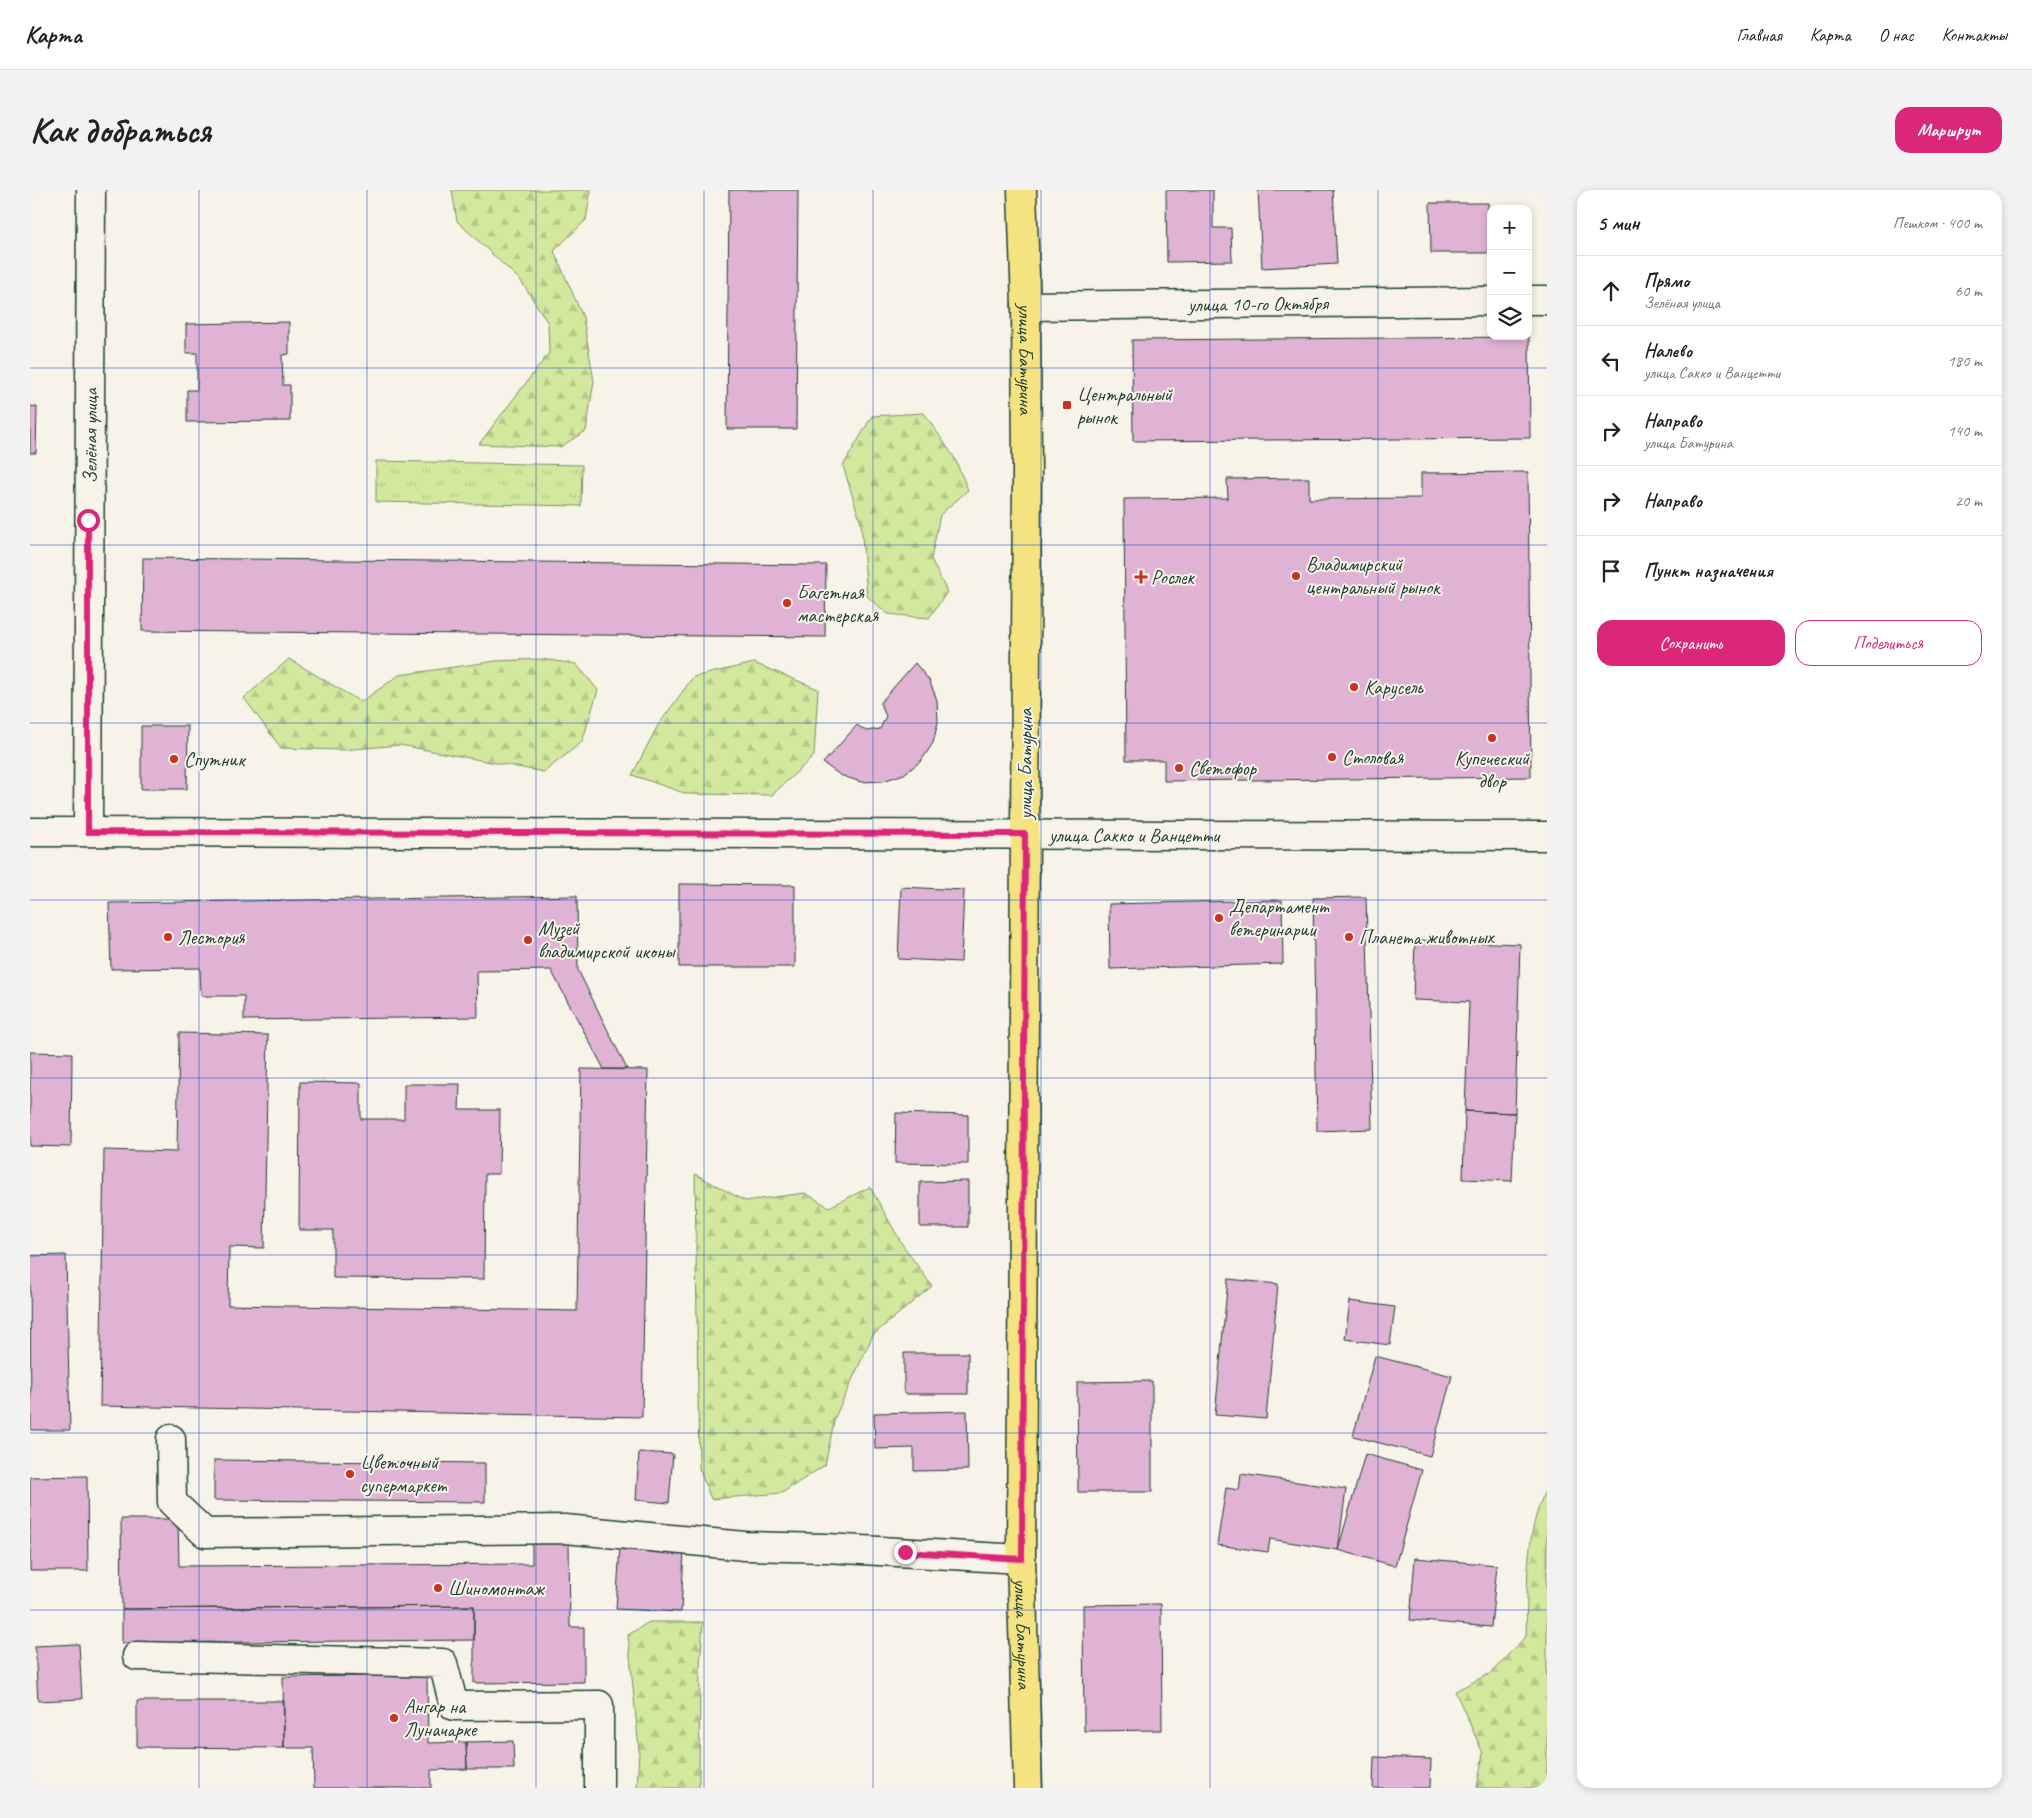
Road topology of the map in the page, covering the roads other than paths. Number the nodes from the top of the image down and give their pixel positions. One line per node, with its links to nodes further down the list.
1 (90, 190): 8 (street, Зелёная улица)
2 (1022, 190): 6 (main road, улица Батурина)
3 (1532, 300): 4 (street)
4 (1547, 300)
5 (1487, 301): 6 (street, улица 10-го Октября)
6 (1026, 306): 9 (main road, улица Батурина)
7 (30, 832): 8 (street, улица Сакко и Ванцетти)
8 (88, 832): 9 (street, улица Сакко и Ванцетти)
9 (1025, 834): 10 (street, улица Сакко и Ванцетти); 12 (main road, улица Батурина)
10 (1547, 836)
11 (171, 1439): 12 (street)
12 (1022, 1559): 15 (main road, улица Батурина)
13 (137, 1656): 14 (street)
14 (599, 1788)
15 (1028, 1788)

